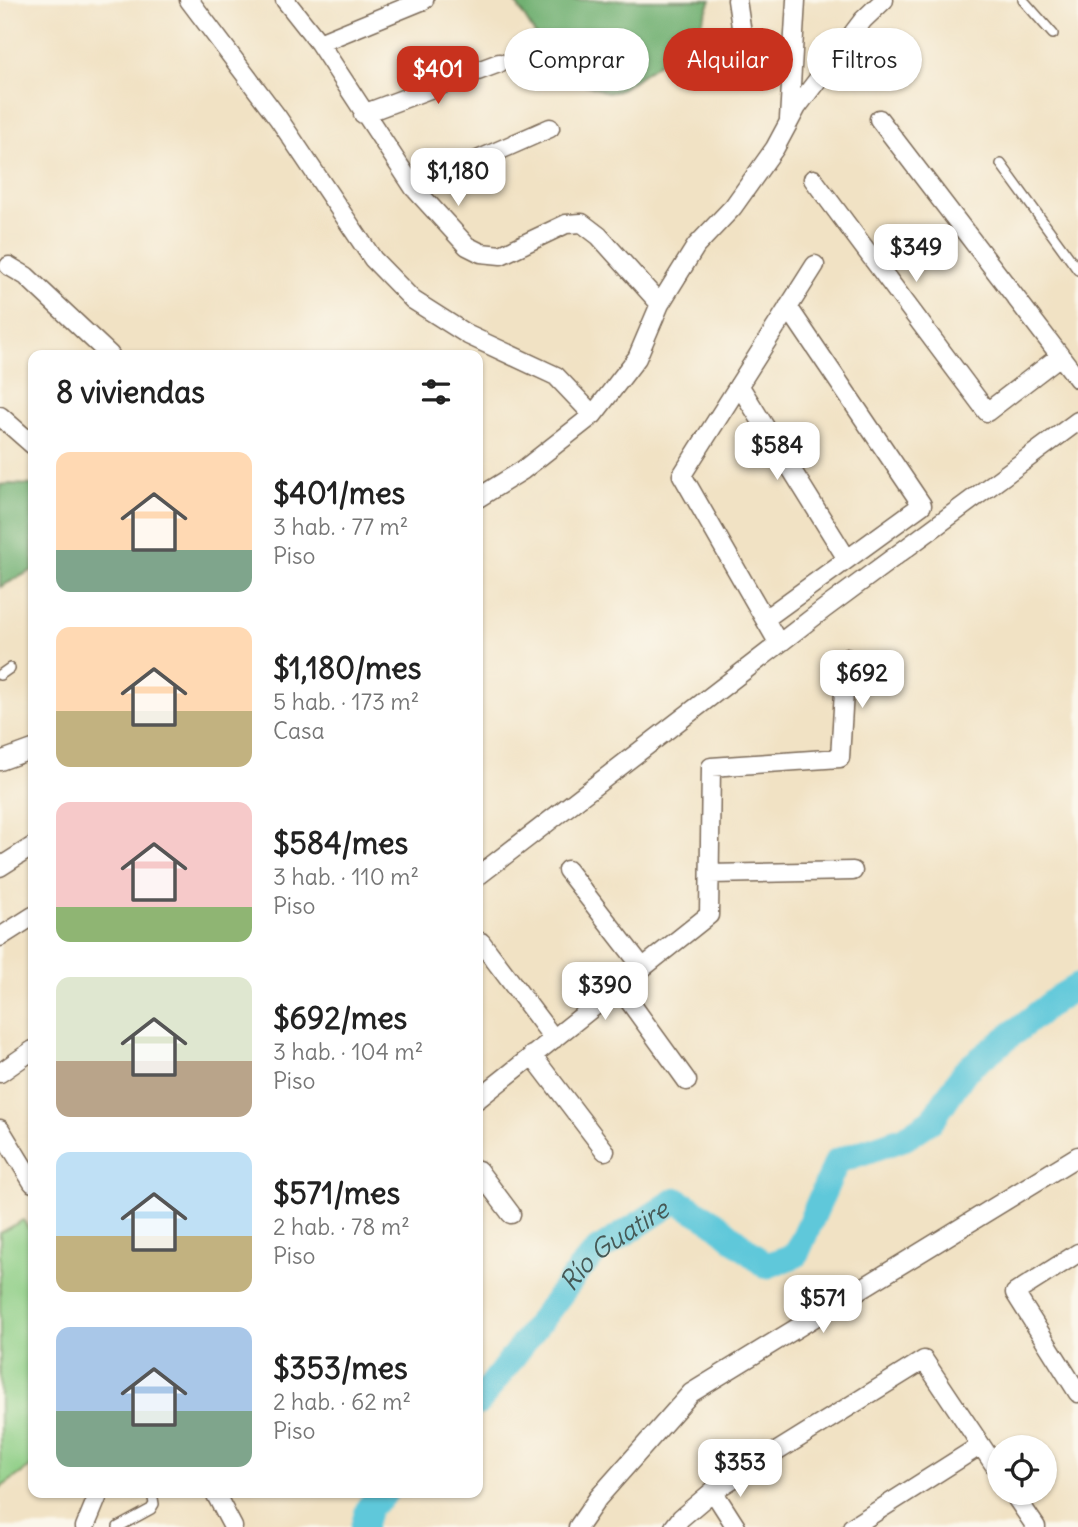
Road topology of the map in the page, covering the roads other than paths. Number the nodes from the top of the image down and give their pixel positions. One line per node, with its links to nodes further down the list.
1 (189, 0): 30 (street)
2 (285, 0): 11 (street)
3 (424, 0): 11 (street)
4 (737, 0): 8 (street)
5 (796, 0): 9 (street)
6 (884, 0): 16 (street)
7 (1023, 0): 10 (lane)
8 (741, 28)
9 (793, 32)
10 (1053, 34)
11 (319, 43): 14 (street)
12 (499, 63): 14 (street)
13 (790, 91): 16 (street)
14 (363, 114): 20 (street)
15 (879, 119): 27 (street)
16 (789, 122): 24 (street)
17 (550, 128): 20 (street)
18 (1001, 164): 23 (lane)
19 (813, 179): 27 (street)
20 (414, 188): 24 (street)
21 (815, 265): 25 (street)
22 (9, 266): 26 (street)
23 (1078, 270)
24 (660, 304): 30 (street)
25 (788, 307): 29 (street); 35 (street)
26 (105, 350)
27 (1060, 356): 28 (street)
28 (1078, 379)
29 (739, 385): 35 (street); 36 (street)
30 (593, 415): 34 (street)
31 (0, 416): 33 (street)
32 (1078, 421): 37 (street)
33 (28, 440)
34 (483, 495)
35 (847, 559): 36 (street)
36 (765, 619): 37 (street)
37 (779, 644): 47 (street)
38 (846, 658): 48 (street)
39 (10, 668): 40 (lane)
40 (0, 675)
41 (28, 751): 42 (street)
42 (0, 761)
43 (28, 849): 44 (street)
44 (0, 867)
45 (567, 870): 52 (street)
46 (853, 871): 48 (street)
47 (483, 872)
48 (710, 874): 52 (street)
49 (28, 919): 50 (street)
50 (0, 937)
51 (483, 945): 54 (street)
52 (643, 968): 53 (street)
53 (619, 987): 54 (street); 58 (street)
54 (554, 1038): 56 (street)
55 (28, 1053): 57 (street)
56 (532, 1055): 59 (street); 61 (street)
57 (0, 1073)
58 (687, 1081)
59 (483, 1095)
60 (0, 1129): 63 (street)
61 (605, 1151)
62 (1078, 1156): 78 (street)
63 (28, 1175)
64 (483, 1177): 65 (street)
65 (511, 1214)
66 (1078, 1253): 67 (street)
67 (1076, 1386)
68 (981, 1445): 69 (street); 70 (street); 81 (street)
69 (987, 1454)
70 (713, 1491): 79 (street); 80 (street)
71 (97, 1498): 75 (street)
72 (153, 1498): 76 (lane)
73 (218, 1498): 77 (street)
74 (1021, 1505): 82 (street)
75 (85, 1527)
76 (118, 1527)
77 (233, 1527)
78 (578, 1527)
79 (674, 1527)
80 (736, 1527)
81 (852, 1527)
82 (1036, 1527)

